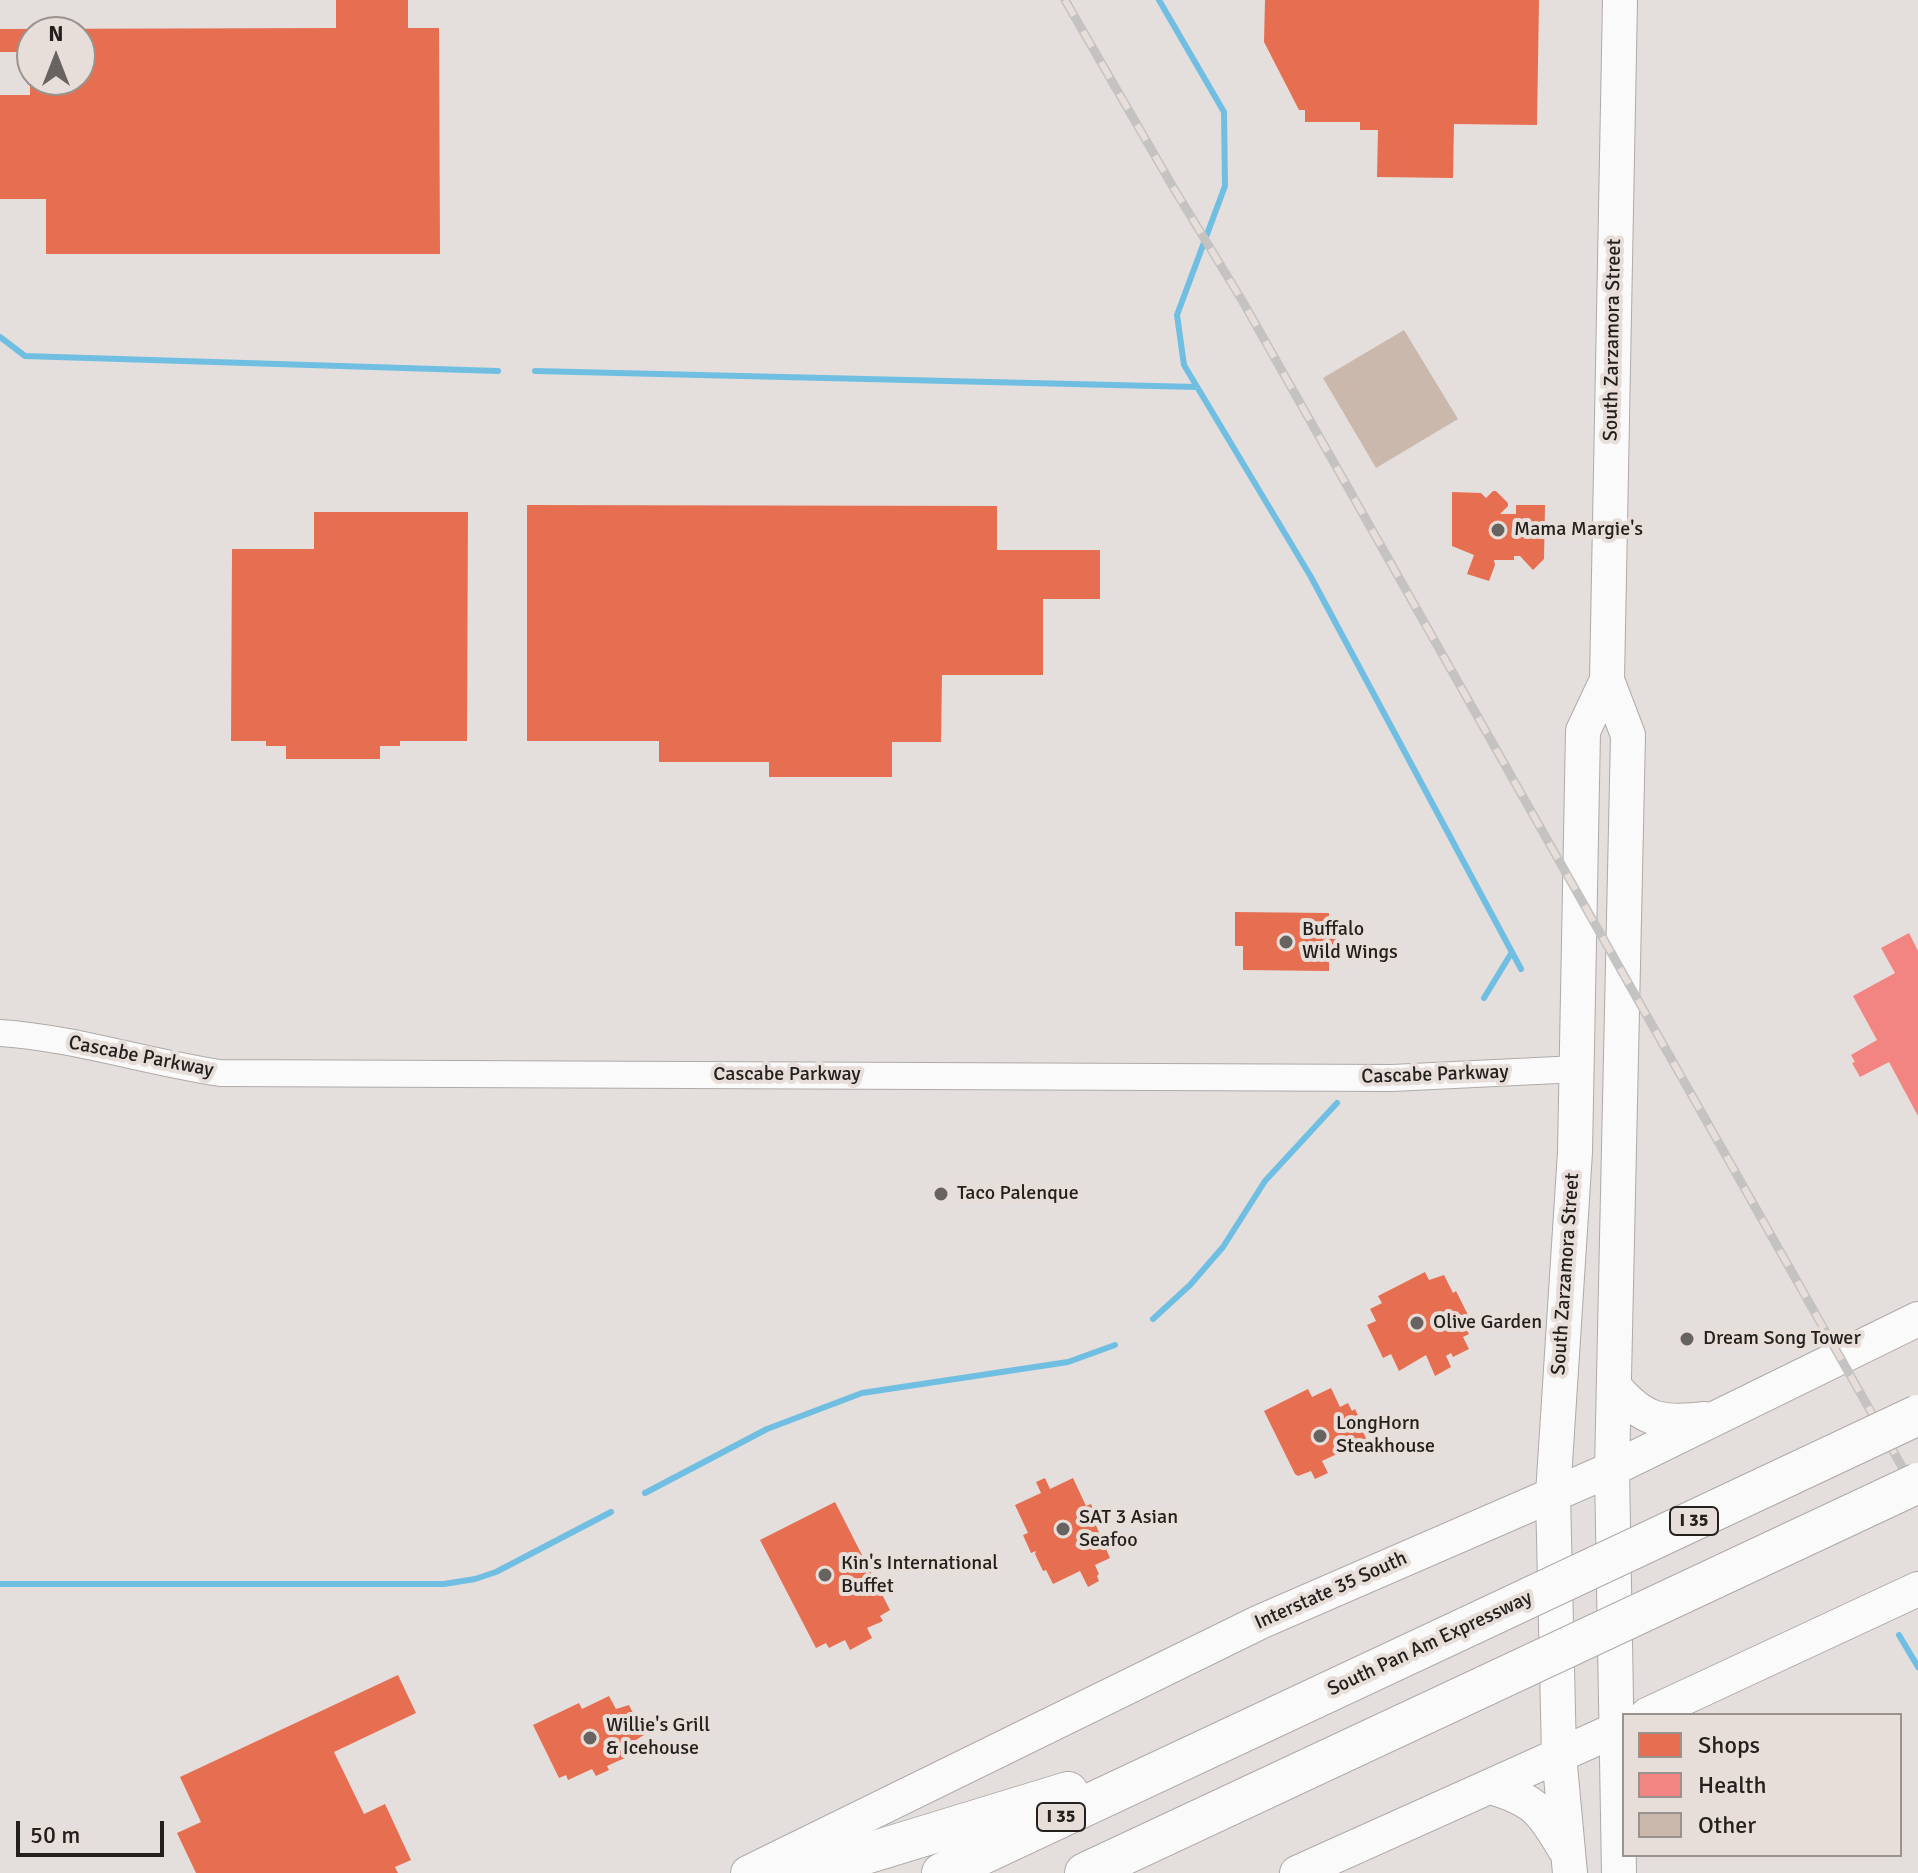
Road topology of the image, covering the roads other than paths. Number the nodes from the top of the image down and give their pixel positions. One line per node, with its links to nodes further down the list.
1 (1620, 0): 2 (main road, South Zarzamora Street)
2 (1607, 680): 4 (main road, South Zarzamora Street); 6 (main road, South Zarzamora Street)
3 (0, 1033): 4 (street, Cascabe Parkway)
4 (1578, 1069): 11 (main road, South Zarzamora Street)
5 (1914, 1330): 8 (main road, Interstate 35 South)
6 (1614, 1386): 8 (main road); 9 (main road, South Zarzamora Street)
7 (1918, 1415): 16 (highway, South Pan Am Expressway / I 35, bridge)
8 (1717, 1418): 9 (main road, Interstate 35 South)
9 (1612, 1469): 11 (main road, Interstate 35 South); 14 (main road, South Zarzamora Street)
10 (1918, 1483): 22 (highway, bridge)
11 (1553, 1494): 15 (main road, South Zarzamora Street); 19 (main road, Interstate 35 South)
12 (1918, 1589): 13 (main road)
13 (1651, 1713)
14 (1620, 1728): 15 (main road); 24 (main road, South Zarzamora Street)
15 (1559, 1755): 17 (main road); 18 (main road, South Zarzamora Street)
16 (1179, 1762): 20 (highway); 21 (highway, South Pan Am Expressway / I 35)
17 (1491, 1787): 18 (main road); 23 (main road)
18 (1569, 1863)
19 (748, 1873)
20 (803, 1873)
21 (942, 1873)
22 (1085, 1873)
23 (1297, 1873)
24 (1619, 1873)

